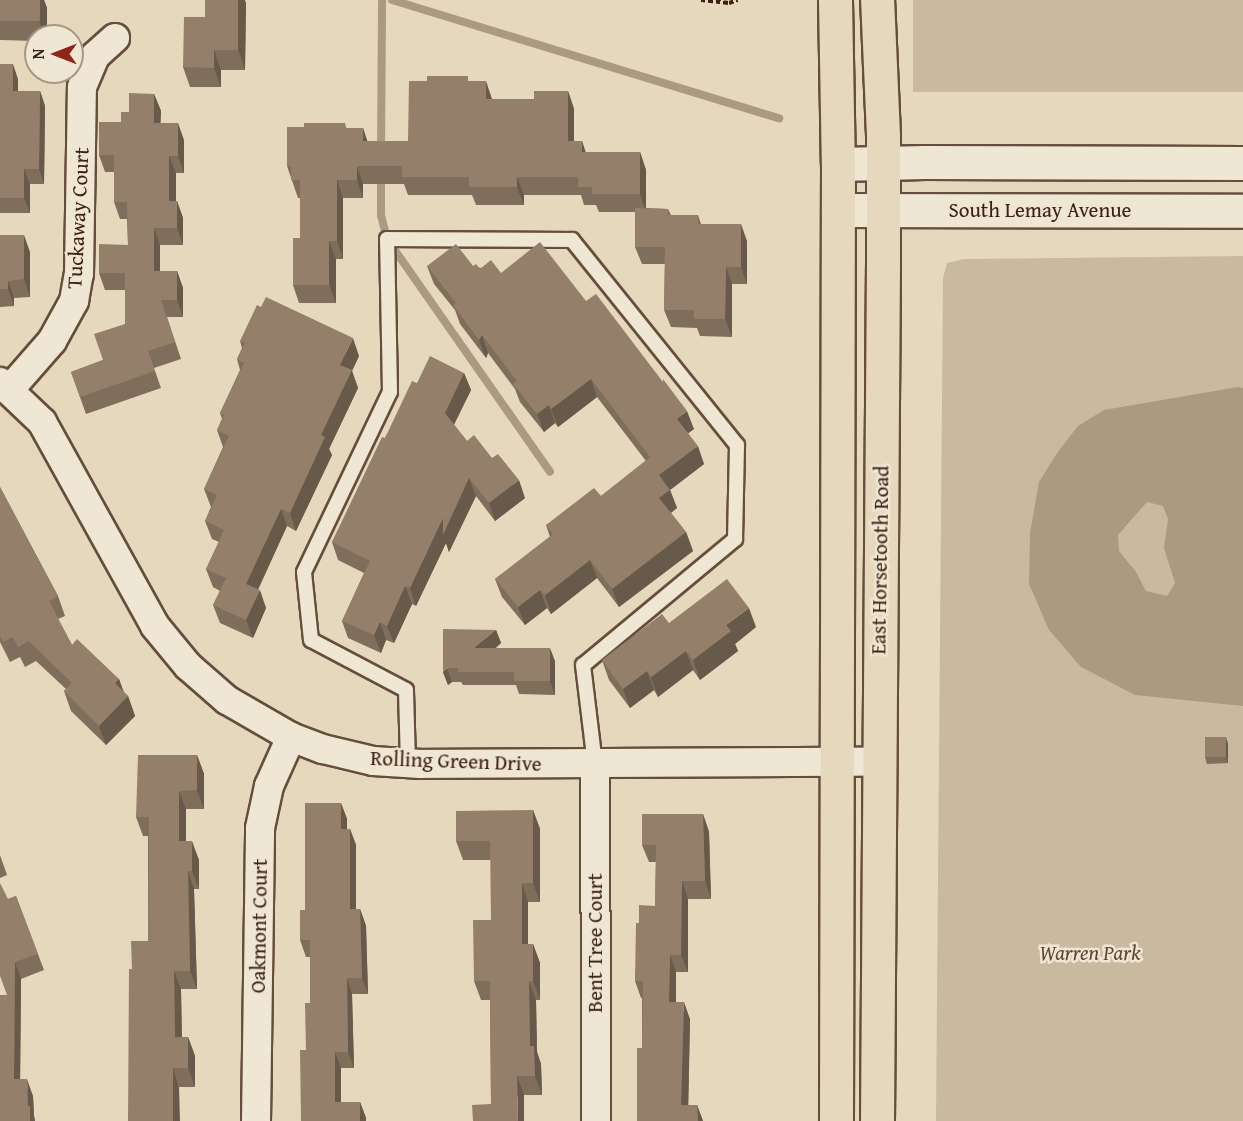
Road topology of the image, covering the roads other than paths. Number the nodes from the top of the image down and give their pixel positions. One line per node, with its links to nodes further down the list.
1 (835, 0): 5 (main road, East Horsetooth Road)
2 (877, 0): 6 (main road, East Horsetooth Road)
3 (115, 38): 10 (street, Tuckaway Court)
4 (1243, 163): 6 (main road)
5 (838, 164): 6 (main road); 7 (main road, East Horsetooth Road)
6 (883, 164): 8 (main road, East Horsetooth Road)
7 (838, 210): 8 (main road, South Lemay Avenue); 14 (main road, East Horsetooth Road)
8 (882, 210): 9 (main road, South Lemay Avenue); 12 (main road, East Horsetooth Road)
9 (1243, 211)
10 (5, 385): 11 (street, Rolling Green Drive)
11 (291, 737): 13 (street, Rolling Green Drive); 16 (street, Oakmont Court)
12 (878, 762): 14 (street, Rolling Green Drive); 19 (main road, East Horsetooth Road)
13 (408, 763): 15 (street, Rolling Green Drive); 15 (lane)
14 (837, 763): 15 (street, Rolling Green Drive); 18 (main road, East Horsetooth Road)
15 (595, 764): 17 (street, Bent Tree Court)
16 (256, 1121)
17 (596, 1121)
18 (836, 1121)
19 (877, 1121)

